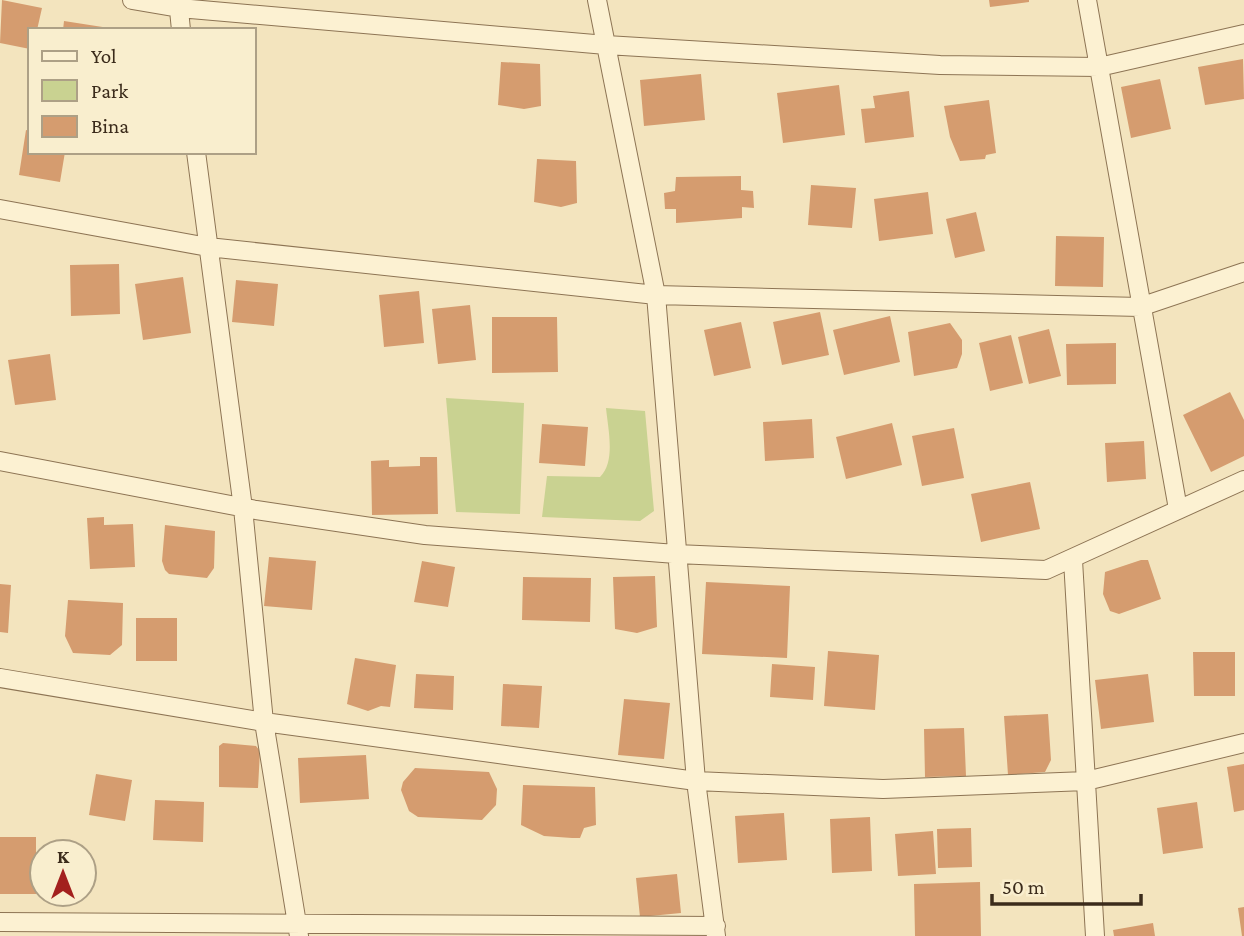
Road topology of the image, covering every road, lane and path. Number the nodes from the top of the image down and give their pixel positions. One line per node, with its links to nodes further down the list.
1 (132, 0): 4 (street)
2 (597, 0): 7 (street)
3 (1087, 0): 8 (street)
4 (178, 4): 5 (street); 7 (street)
5 (181, 28)
6 (1244, 34): 8 (street)
7 (606, 44): 8 (street); 13 (street)
8 (1099, 67): 14 (street)
9 (197, 154): 11 (street)
10 (0, 209): 11 (street)
11 (208, 247): 13 (street); 17 (street)
12 (1244, 272): 14 (street)
13 (656, 295): 14 (street); 19 (street)
14 (1140, 307): 18 (street)
15 (0, 461): 17 (street)
16 (1244, 480): 18 (street)
17 (243, 508): 19 (street); 22 (street)
18 (1178, 509): 20 (street)
19 (676, 554): 20 (street); 25 (street)
20 (1073, 560): 24 (street)
21 (0, 678): 22 (street)
22 (264, 722): 25 (street); 27 (street)
23 (1244, 743): 24 (street)
24 (1086, 780): 25 (street); 29 (street)
25 (696, 781): 28 (street)
26 (0, 922): 27 (street)
27 (298, 931): 28 (street)
28 (716, 931)
29 (1095, 936)

